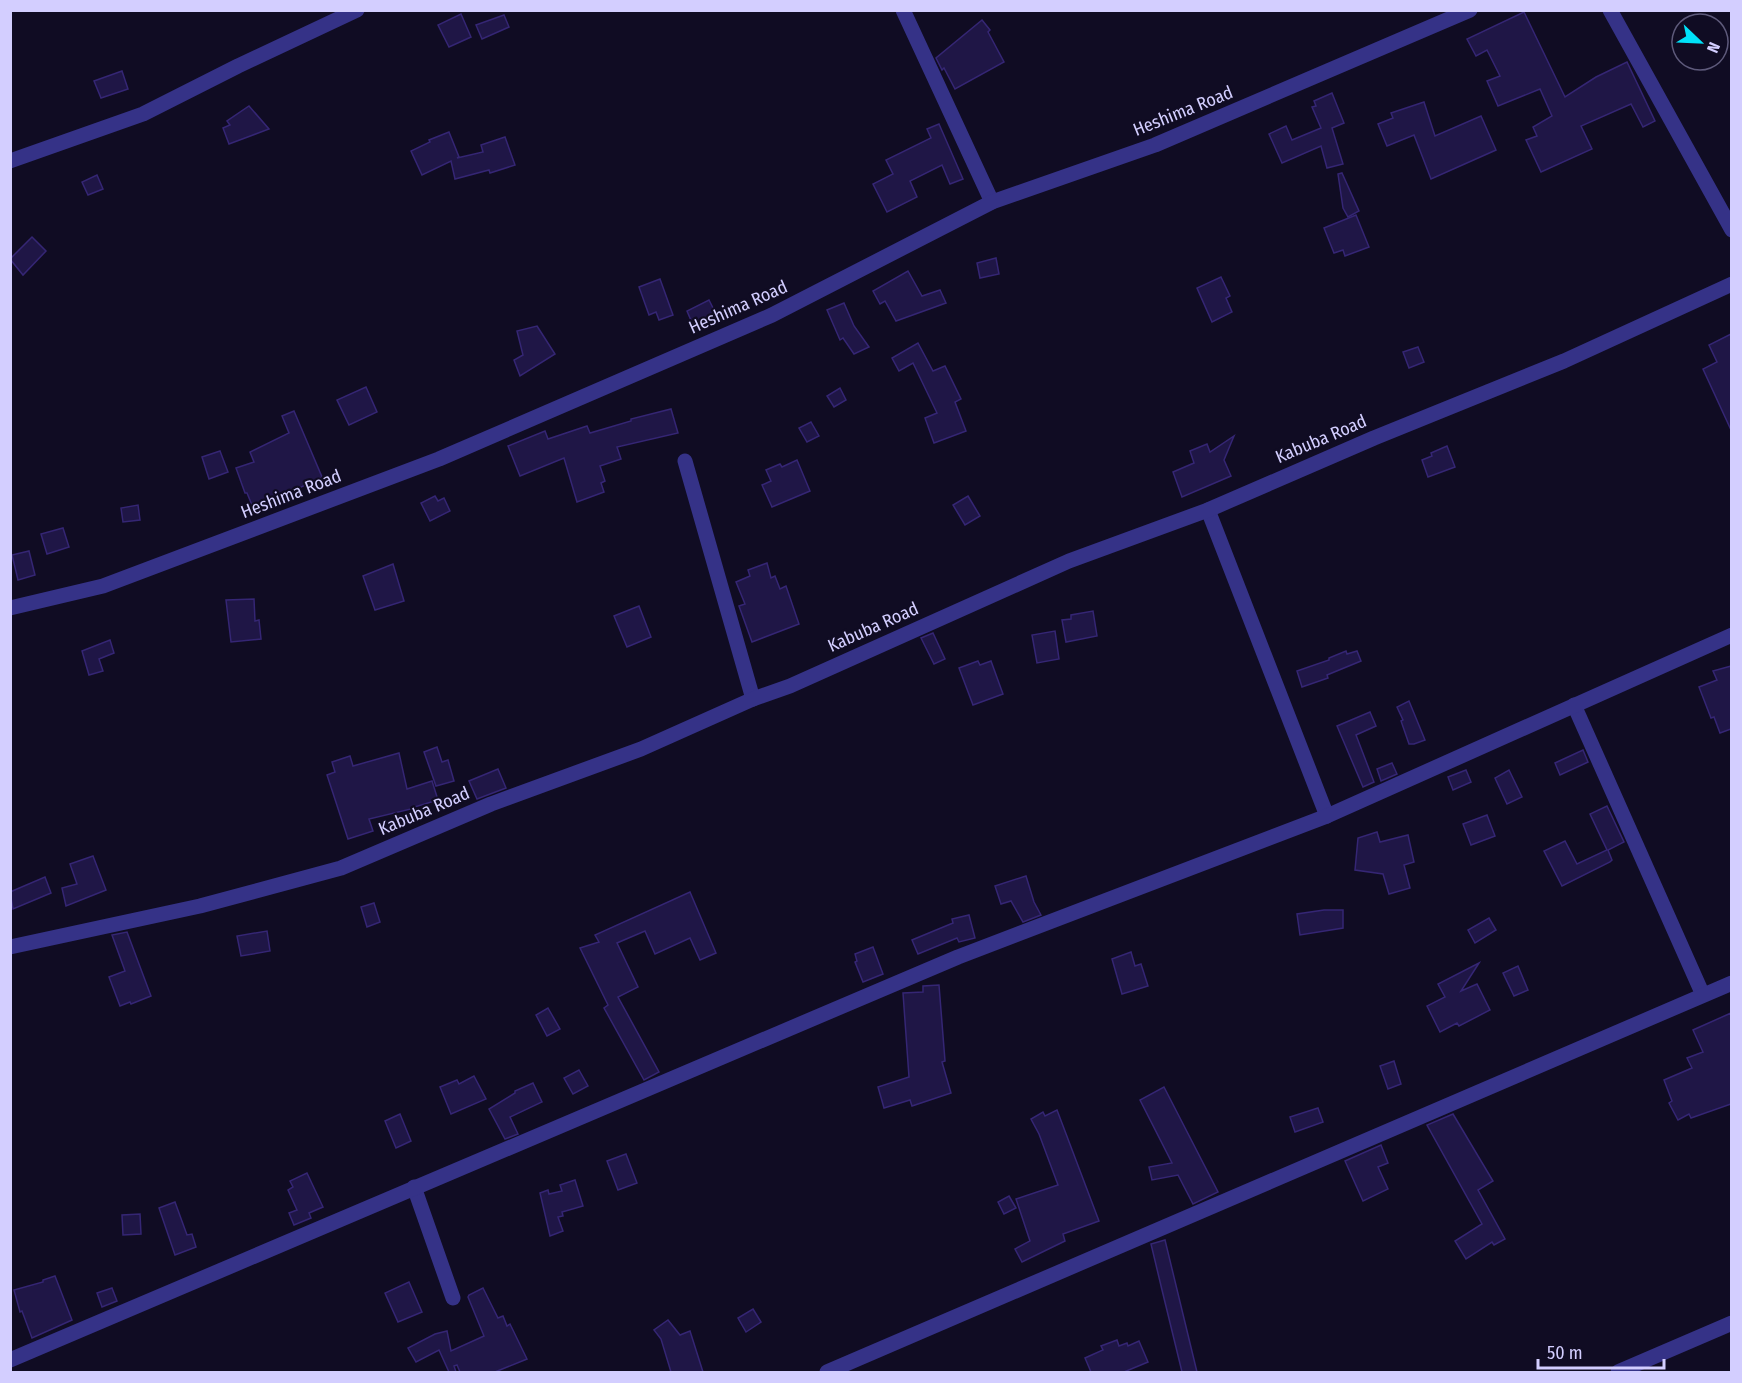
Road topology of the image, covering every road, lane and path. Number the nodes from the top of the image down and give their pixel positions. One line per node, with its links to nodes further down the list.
1 (357, 10): 5 (street)
2 (903, 10): 6 (street)
3 (1470, 10): 6 (street, Heshima Road)
4 (1610, 10): 7 (street)
5 (10, 161)
6 (992, 202): 11 (street, Heshima Road)
7 (1731, 231)
8 (1731, 284): 10 (street, Kabuba Road)
9 (685, 461): 13 (street)
10 (1208, 510): 13 (street, Kabuba Road); 15 (street)
11 (10, 608)
12 (1731, 635): 14 (street)
13 (753, 699): 16 (street, Kabuba Road)
14 (1574, 705): 15 (street); 18 (street)
15 (1327, 816): 19 (street)
16 (10, 947)
17 (1731, 983): 18 (street)
18 (1703, 995): 23 (street)
19 (414, 1187): 20 (street); 22 (street)
20 (453, 1298)
21 (1731, 1323): 24 (street)
22 (10, 1360)
23 (827, 1372)
24 (1618, 1372)

